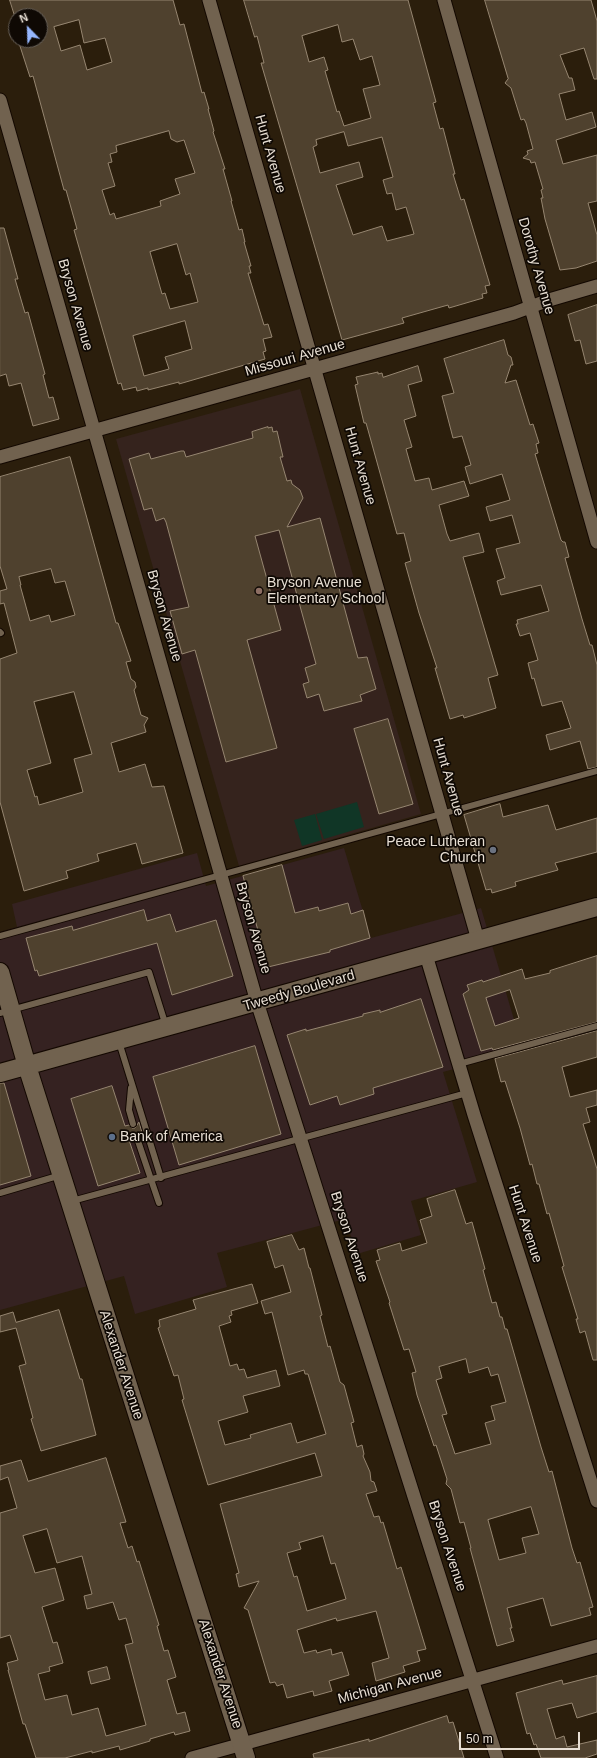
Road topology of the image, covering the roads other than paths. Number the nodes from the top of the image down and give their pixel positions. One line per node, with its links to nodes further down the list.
1 (210, 0): 6 (street, Hunt Avenue)
2 (444, 0): 5 (street, Dorothy Avenue)
3 (0, 100): 7 (street, Bryson Avenue)
4 (597, 286): 5 (street, Missouri Avenue)
5 (531, 307): 6 (street, Missouri Avenue); 9 (street, Dorothy Avenue)
6 (315, 368): 7 (street, Missouri Avenue); 11 (street, Hunt Avenue)
7 (94, 430): 8 (street, Missouri Avenue); 12 (street, Bryson Avenue)
8 (0, 457)
9 (597, 542)
10 (597, 771): 11 (lane)
11 (442, 814): 12 (lane); 15 (street, Hunt Avenue)
12 (221, 875): 14 (lane); 18 (street, Bryson Avenue)
13 (597, 907): 15 (street, Tweedy Boulevard)
14 (0, 936)
15 (478, 940): 16 (street, Tweedy Boulevard)
16 (426, 955): 18 (street, Tweedy Boulevard); 23 (street, Hunt Avenue)
17 (0, 973): 19 (street, Alexander Avenue)
18 (257, 1002): 21 (street, Tweedy Boulevard); 30 (street, Bryson Avenue)
19 (6, 1011): 21 (lane); 24 (street, Alexander Avenue)
20 (597, 1026): 23 (lane)
21 (166, 1028): 22 (street, Tweedy Boulevard)
22 (118, 1041): 24 (street, Tweedy Boulevard); 26 (lane)
23 (459, 1064): 27 (street, Hunt Avenue)
24 (27, 1066): 25 (street, Tweedy Boulevard); 31 (street, Alexander Avenue)
25 (0, 1073)
26 (132, 1086): 28 (lane); 32 (lane)
27 (468, 1093): 30 (lane); 37 (street, Hunt Avenue)
28 (133, 1124)
29 (137, 1138): 33 (lane)
30 (301, 1139): 32 (lane); 39 (street, Bryson Avenue)
31 (62, 1175): 34 (lane); 35 (street, Alexander Avenue)
32 (161, 1178): 33 (lane)
33 (151, 1181): 35 (lane); 36 (lane)
34 (0, 1193)
35 (70, 1202): 40 (street, Alexander Avenue)
36 (159, 1203)
37 (597, 1502)
38 (597, 1646): 39 (street, Michigan Avenue)
39 (473, 1680): 40 (street, Michigan Avenue); 42 (street, Bryson Avenue)
40 (244, 1751): 41 (street, Michigan Avenue)
41 (192, 1758)
42 (497, 1758)

